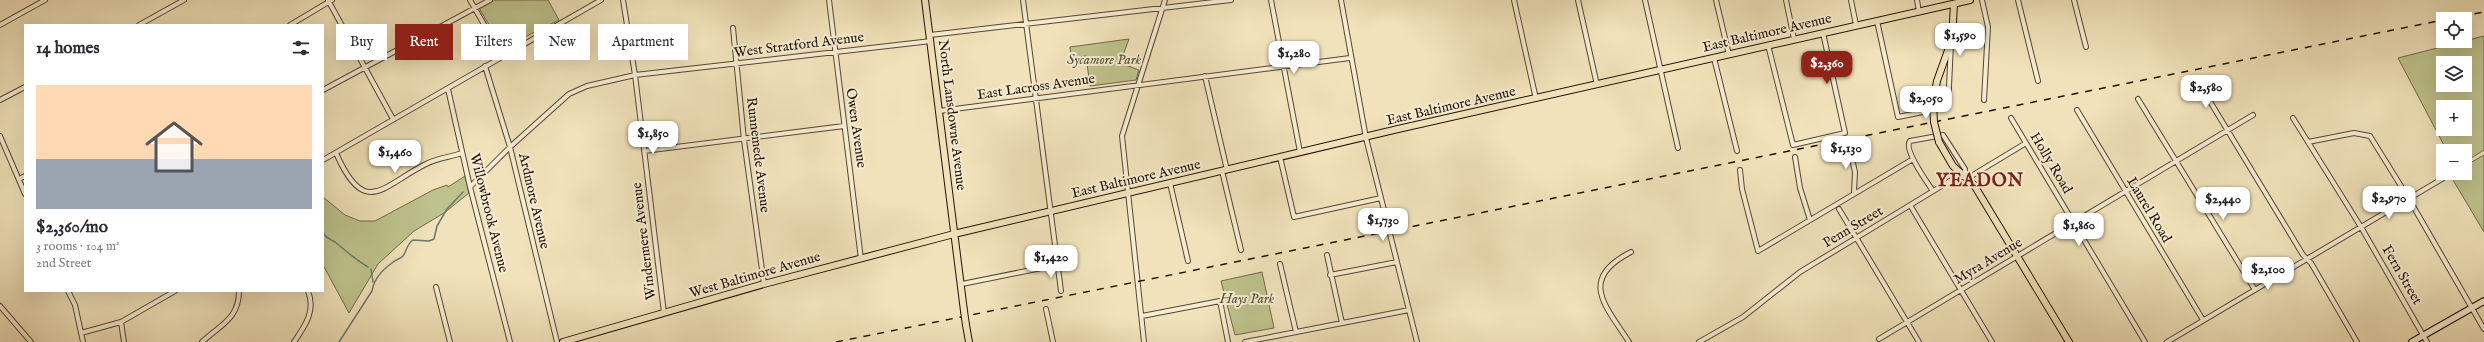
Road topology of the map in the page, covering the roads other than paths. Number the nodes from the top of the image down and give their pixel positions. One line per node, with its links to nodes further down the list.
1 (45, 0): 26 (street)
2 (184, 0): 33 (street)
3 (470, 0): 29 (street)
4 (490, 0): 29 (street)
5 (602, 0): 43 (street)
6 (623, 0): 56 (street, Windermere Avenue)
7 (829, 0): 46 (street, Owen Avenue)
8 (925, 0): 40 (main road, North Lansdowne Avenue)
9 (1023, 0): 32 (street)
10 (1165, 0): 28 (street)
11 (1231, 0): 28 (street, West Stratford Avenue)
12 (1271, 0): 53 (street)
13 (1341, 0): 48 (street)
14 (1514, 0): 66 (street)
15 (1578, 0): 61 (street)
16 (1645, 0): 55 (street)
17 (1716, 0): 47 (street)
18 (1786, 0): 41 (street)
19 (1851, 0): 37 (street)
20 (1917, 0): 30 (street)
21 (1970, 0): 27 (main road, East Baltimore Avenue)
22 (1982, 0): 69 (street)
23 (2018, 0): 59 (street)
24 (2074, 0): 45 (street)
25 (329, 1): 34 (street); 54 (street)
26 (36, 2): 36 (street)
27 (1955, 2): 30 (main road, East Baltimore Avenue); 42 (main road)
28 (1163, 8): 32 (street, West Stratford Avenue); 60 (street)
29 (475, 9): 35 (street); 54 (street)
30 (1919, 12): 31 (main road, East Baltimore Avenue)
31 (1876, 21): 37 (main road, East Baltimore Avenue); 42 (street)
32 (1026, 23): 40 (street, West Stratford Avenue); 65 (street)
33 (141, 24)
34 (292, 24)
35 (484, 24)
36 (0, 25)
37 (1856, 25): 39 (main road, East Baltimore Avenue)
38 (733, 28): 51 (street, Runnemede Avenue)
39 (1823, 33): 41 (main road, East Baltimore Avenue); 44 (street)
40 (930, 38): 46 (street, West Stratford Avenue); 71 (main road, North Lansdowne Avenue)
41 (1794, 39): 44 (main road, East Baltimore Avenue)
42 (1951, 42): 99 (main road, bridge)
43 (526, 43)
44 (1768, 45): 47 (main road, East Baltimore Avenue)
45 (2086, 47)
46 (835, 50): 51 (street, West Stratford Avenue); 76 (street, Owen Avenue)
47 (1729, 54): 49 (main road, East Baltimore Avenue)
48 (1350, 58): 53 (street, East Lacross Avenue); 79 (street)
49 (1714, 58): 55 (main road, East Baltimore Avenue); 87 (street)
50 (495, 60): 52 (street)
51 (736, 64): 56 (street, West Stratford Avenue); 80 (street, Runnemede Avenue)
52 (485, 66): 64 (street); 84 (street, Ardmore Avenue)
53 (1285, 66): 57 (street, East Lacross Avenue); 88 (street)
54 (363, 67): 63 (street); 75 (street)
55 (1661, 70): 61 (main road, East Baltimore Avenue); 85 (street)
56 (635, 75): 84 (street, West Stratford Avenue); 86 (street, Windermere Avenue)
57 (1205, 76): 60 (street, East Lacross Avenue); 96 (street)
58 (2197, 80): 77 (street)
59 (2038, 81)
60 (1138, 85): 65 (street, East Lacross Avenue); 108 (street)
61 (1597, 85): 66 (main road, East Baltimore Avenue)
62 (24, 88): 68 (street)
63 (324, 89)
64 (448, 89): 75 (street); 90 (street, Willowbrook Avenue)
65 (1035, 98): 71 (street, East Lacross Avenue); 113 (street)
66 (1536, 99): 79 (main road, East Baltimore Avenue)
67 (2138, 99): 95 (street)
68 (0, 100)
69 (1984, 100)
70 (2077, 110): 105 (street, Laurel Road)
71 (939, 111): 117 (main road, North Lansdowne Avenue)
72 (2253, 115): 77 (street, Myra Avenue)
73 (2011, 118): 82 (street, Holly Road)
74 (2293, 118): 81 (street, Fern Street)
75 (393, 119): 89 (street)
76 (844, 126): 80 (street); 123 (street, Owen Avenue)
77 (2228, 130): 95 (street, Myra Avenue); 124 (street)
78 (0, 136): 100 (street)
79 (1366, 138): 88 (main road, East Baltimore Avenue); 109 (street)
80 (744, 140): 86 (street); 130 (street, Runnemede Avenue)
81 (2308, 142): 110 (street); 116 (street, Fern Street)
82 (2026, 143): 99 (street, Penn Street); 115 (street, Holly Road)
83 (1849, 146): 107 (street)
84 (510, 147): 103 (street, West Stratford Avenue); 163 (street, Ardmore Avenue)
85 (1678, 148)
86 (644, 151): 145 (street, Windermere Avenue)
87 (1737, 151)
88 (1300, 152): 91 (main road, East Baltimore Avenue)
89 (336, 153): 90 (street); 93 (street)
90 (462, 153): 103 (street, Willowbrook Avenue)
91 (1280, 157): 96 (main road, East Baltimore Avenue); 109 (street)
92 (1795, 157): 114 (street)
93 (324, 159)
94 (1913, 159): 99 (street); 104 (street); 107 (street)
95 (2176, 161): 105 (street, Myra Avenue); 134 (street)
96 (1225, 170): 102 (main road, East Baltimore Avenue); 119 (street)
97 (1740, 170): 114 (street)
98 (24, 176): 100 (street)
99 (1965, 176): 104 (street, Penn Street); 122 (main road)
100 (19, 179): 106 (street)
101 (2440, 180): 110 (street)
102 (1170, 183): 108 (main road, East Baltimore Avenue); 125 (street)
103 (470, 187): 162 (street, Willowbrook Avenue)
104 (1933, 191): 111 (street, Penn Street)
105 (2125, 191): 115 (street, Myra Avenue); 147 (street, Laurel Road)
106 (24, 192)
107 (1854, 192): 114 (street)
108 (1128, 193): 113 (main road, East Baltimore Avenue); 146 (street)
109 (1381, 198): 126 (street)
110 (2409, 199): 116 (street); 142 (street)
111 (1910, 205): 118 (street, Penn Street); 133 (street)
112 (1839, 209): 118 (street)
113 (1049, 212): 117 (main road, East Baltimore Avenue); 128 (street)
114 (1810, 220)
115 (2074, 222): 122 (street, Myra Avenue); 176 (street, Holly Road)
116 (2361, 227): 124 (street); 154 (street, Fern Street)
117 (954, 234): 123 (main road, West Baltimore Avenue); 131 (main road, North Lansdowne Avenue)
118 (1856, 238): 149 (street); 172 (street, Penn Street)
119 (1241, 250)
120 (1631, 252): 171 (street)
121 (1327, 255): 129 (street)
122 (2017, 256): 133 (street, Myra Avenue); 175 (main road)
123 (861, 259): 130 (main road, West Baltimore Avenue)
124 (2307, 259): 134 (street); 178 (street)
125 (1188, 261)
126 (1397, 262): 129 (street); 144 (street)
127 (1280, 264): 152 (street)
128 (1056, 265): 131 (street); 135 (street)
129 (1330, 275): 150 (street)
130 (764, 284): 145 (main road, West Baltimore Avenue)
131 (962, 284): 165 (main road, North Lansdowne Avenue, bridge)
132 (436, 287): 161 (street)
133 (1961, 290): 149 (street, Myra Avenue); 174 (street)
134 (2255, 290): 147 (street)
135 (1061, 291)
136 (68, 292): 153 (street)
137 (172, 292): 148 (street)
138 (239, 292): 159 (street)
139 (308, 292): 160 (street)
140 (2484, 301): 142 (street)
141 (0, 306): 156 (street)
142 (2472, 308): 151 (street); 154 (street)
143 (1046, 309): 166 (street)
144 (1409, 310): 150 (street); 170 (street)
145 (664, 313): 164 (main road, West Baltimore Avenue)
146 (1142, 316): 167 (street); 168 (street)
147 (2203, 320): 177 (street)
148 (121, 322): 153 (street); 158 (street)
149 (1907, 322): 155 (street, Myra Avenue); 173 (street)
150 (1342, 323): 152 (street)
151 (2484, 329)
152 (1296, 332): 169 (street)
153 (81, 333): 157 (street)
154 (2424, 336): 179 (street); 180 (street, Fern Street)
155 (1879, 340)
156 (31, 342)
157 (83, 342)
158 (124, 342)
159 (202, 342)
160 (294, 342)
161 (450, 342)
162 (510, 342)
163 (557, 342)
164 (563, 342)
165 (968, 342)
166 (1053, 342)
167 (1144, 342)
168 (1228, 342)
169 (1245, 342)
170 (1417, 342)
171 (1629, 342)
172 (1699, 342)
173 (1919, 342)
174 (1992, 342)
175 (2069, 342)
176 (2145, 342)
177 (2167, 342)
178 (2357, 342)
179 (2412, 342)
180 (2427, 342)

